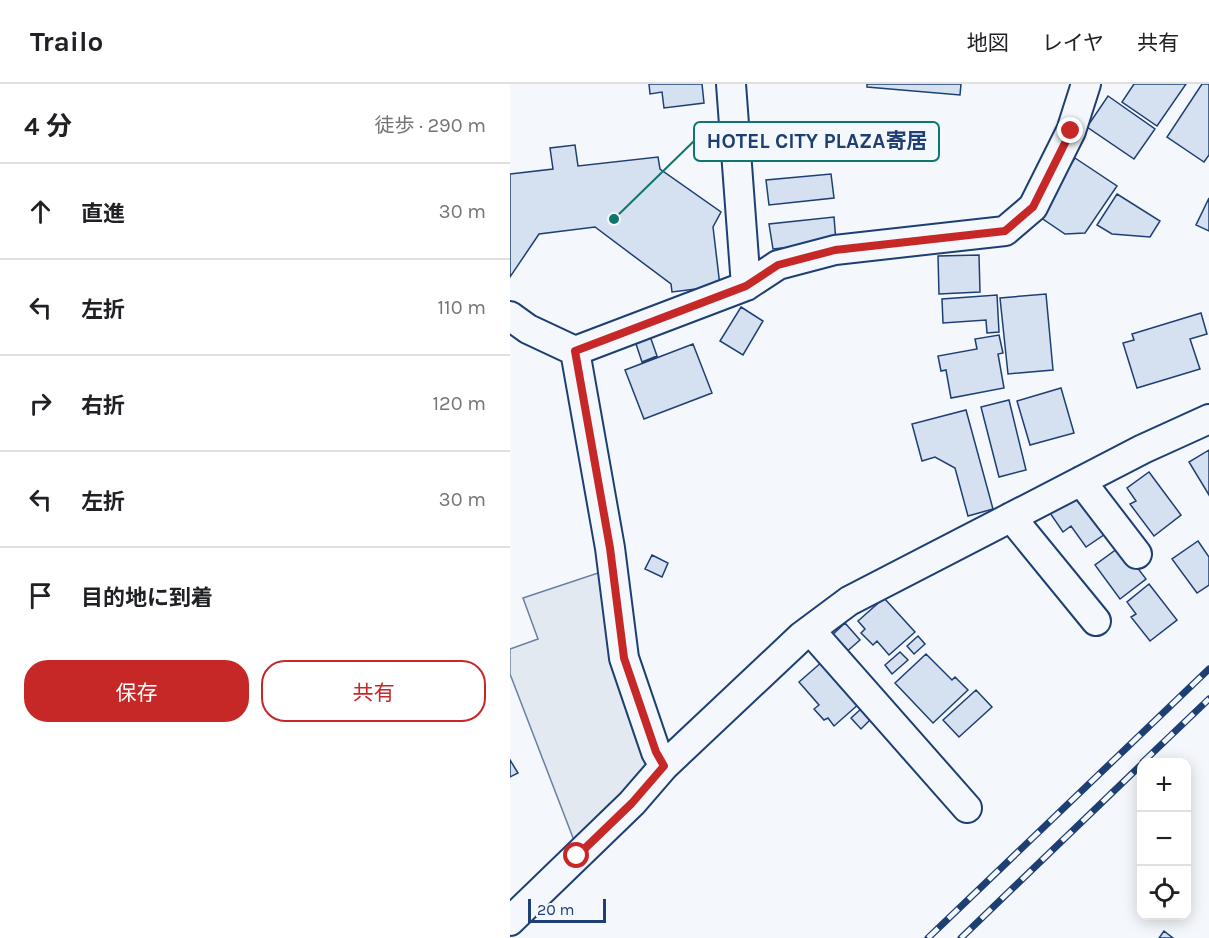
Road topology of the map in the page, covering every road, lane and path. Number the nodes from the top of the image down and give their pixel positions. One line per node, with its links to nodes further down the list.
1 (731, 84): 3 (street)
2 (1086, 84): 3 (street)
3 (746, 286): 5 (street)
4 (510, 316): 5 (street)
5 (575, 351): 12 (street)
6 (1209, 419): 7 (street)
7 (1081, 481): 8 (street); 9 (street)
8 (1011, 517): 10 (street); 11 (street)
9 (1137, 554)
10 (1096, 621)
11 (810, 630): 12 (street); 13 (street)
12 (664, 766): 14 (street)
13 (967, 808)
14 (510, 921)

